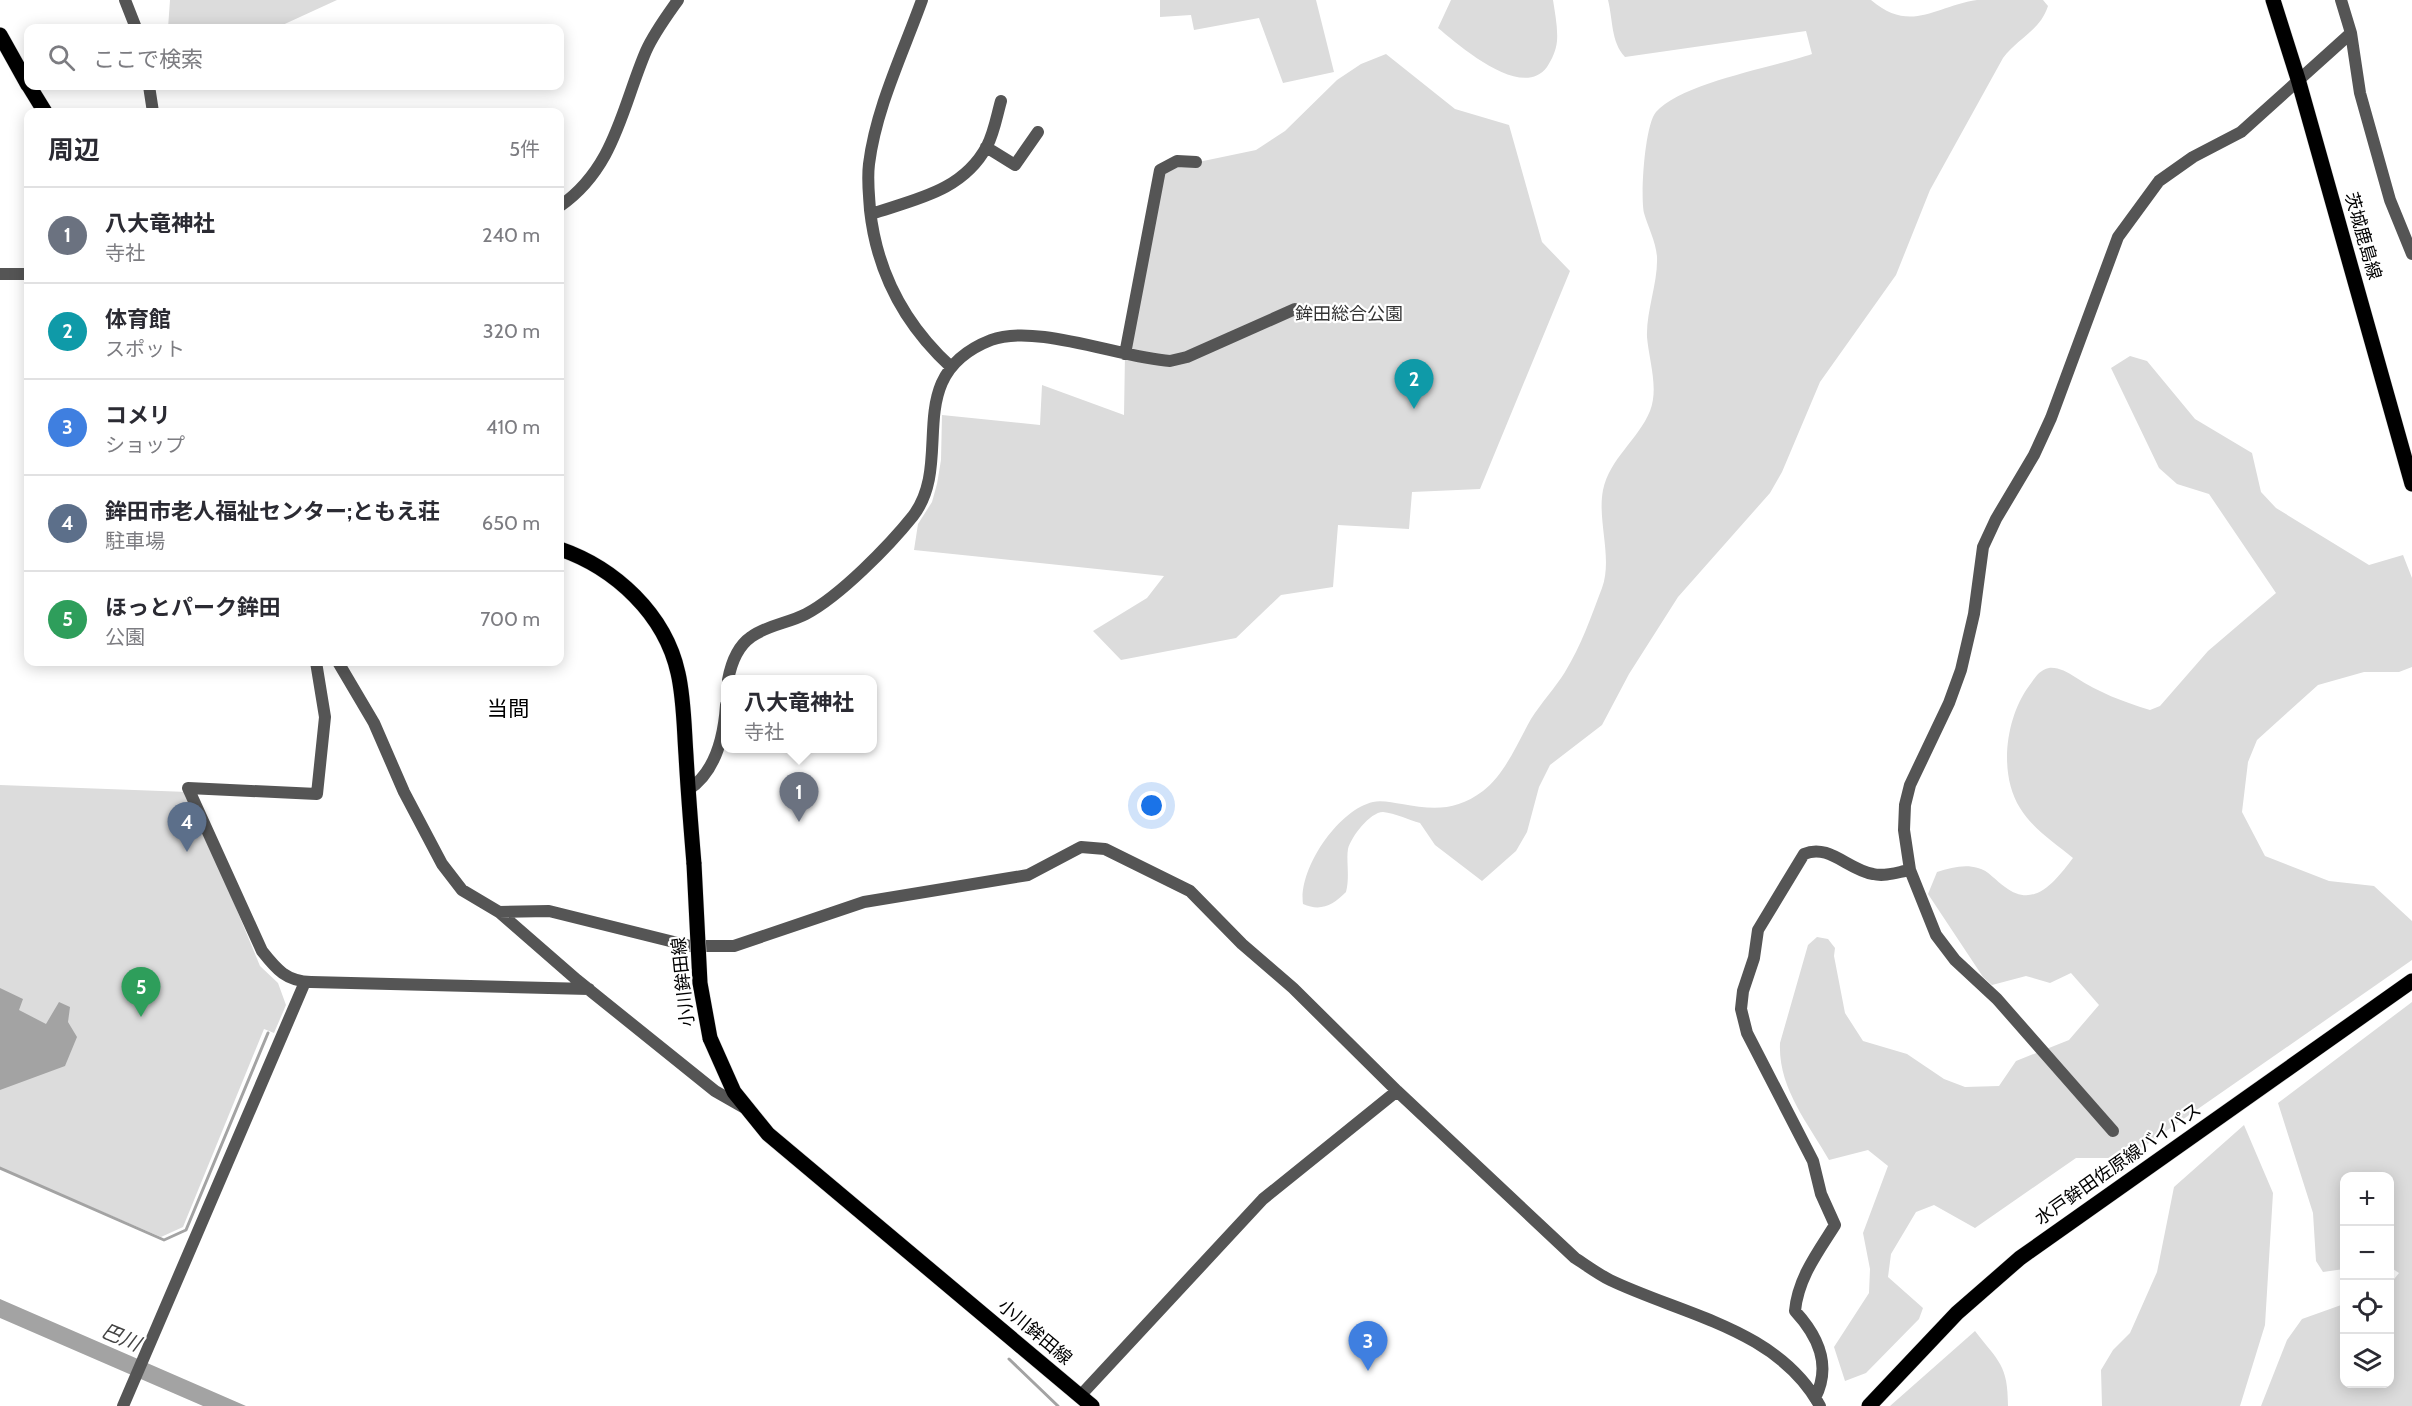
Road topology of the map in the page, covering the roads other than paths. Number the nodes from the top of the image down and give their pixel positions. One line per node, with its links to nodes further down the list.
1 (125, 0): 6 (street)
2 (678, 0): 19 (street)
3 (922, 0): 20 (street)
4 (2273, 0): 10 (main road, 茨城鹿島線)
5 (2341, 0): 7 (street)
6 (134, 24)
7 (2351, 33): 10 (street); 21 (street)
8 (0, 35): 9 (main road)
9 (24, 76)
10 (2298, 79): 27 (main road, 茨城鹿島線); 34 (street)
11 (32, 90): 14 (main road)
12 (150, 90): 15 (street)
13 (1001, 101): 17 (street)
14 (43, 108)
15 (152, 108)
16 (1038, 132): 17 (street)
17 (986, 147): 20 (street)
18 (1196, 162): 25 (street)
19 (564, 202)
20 (871, 214): 26 (street)
21 (2412, 254)
22 (0, 274): 23 (street)
23 (24, 274)
24 (1295, 309): 25 (street)
25 (1125, 354): 26 (street)
26 (951, 367): 31 (street)
27 (2411, 478)
28 (564, 551): 33 (main road, 小川鉾田線)
29 (317, 666): 37 (street)
30 (340, 666): 35 (street)
31 (730, 675)
32 (721, 740): 33 (street)
33 (688, 790): 40 (main road, 小川鉾田線, bridge)
34 (1910, 870): 41 (street); 44 (street)
35 (499, 912): 38 (street); 39 (street)
36 (2412, 981): 46 (main road, 水戸鉾田佐原線バイパス)
37 (304, 982): 38 (street); 43 (street)
38 (589, 989): 40 (street)
39 (1397, 1091): 42 (street); 44 (street)
40 (743, 1107): 42 (main road, 小川鉾田線)
41 (2113, 1131)
42 (1080, 1396): 45 (main road, 小川鉾田線)
43 (125, 1401)
44 (1817, 1402)
45 (1092, 1406)
46 (1869, 1406)

